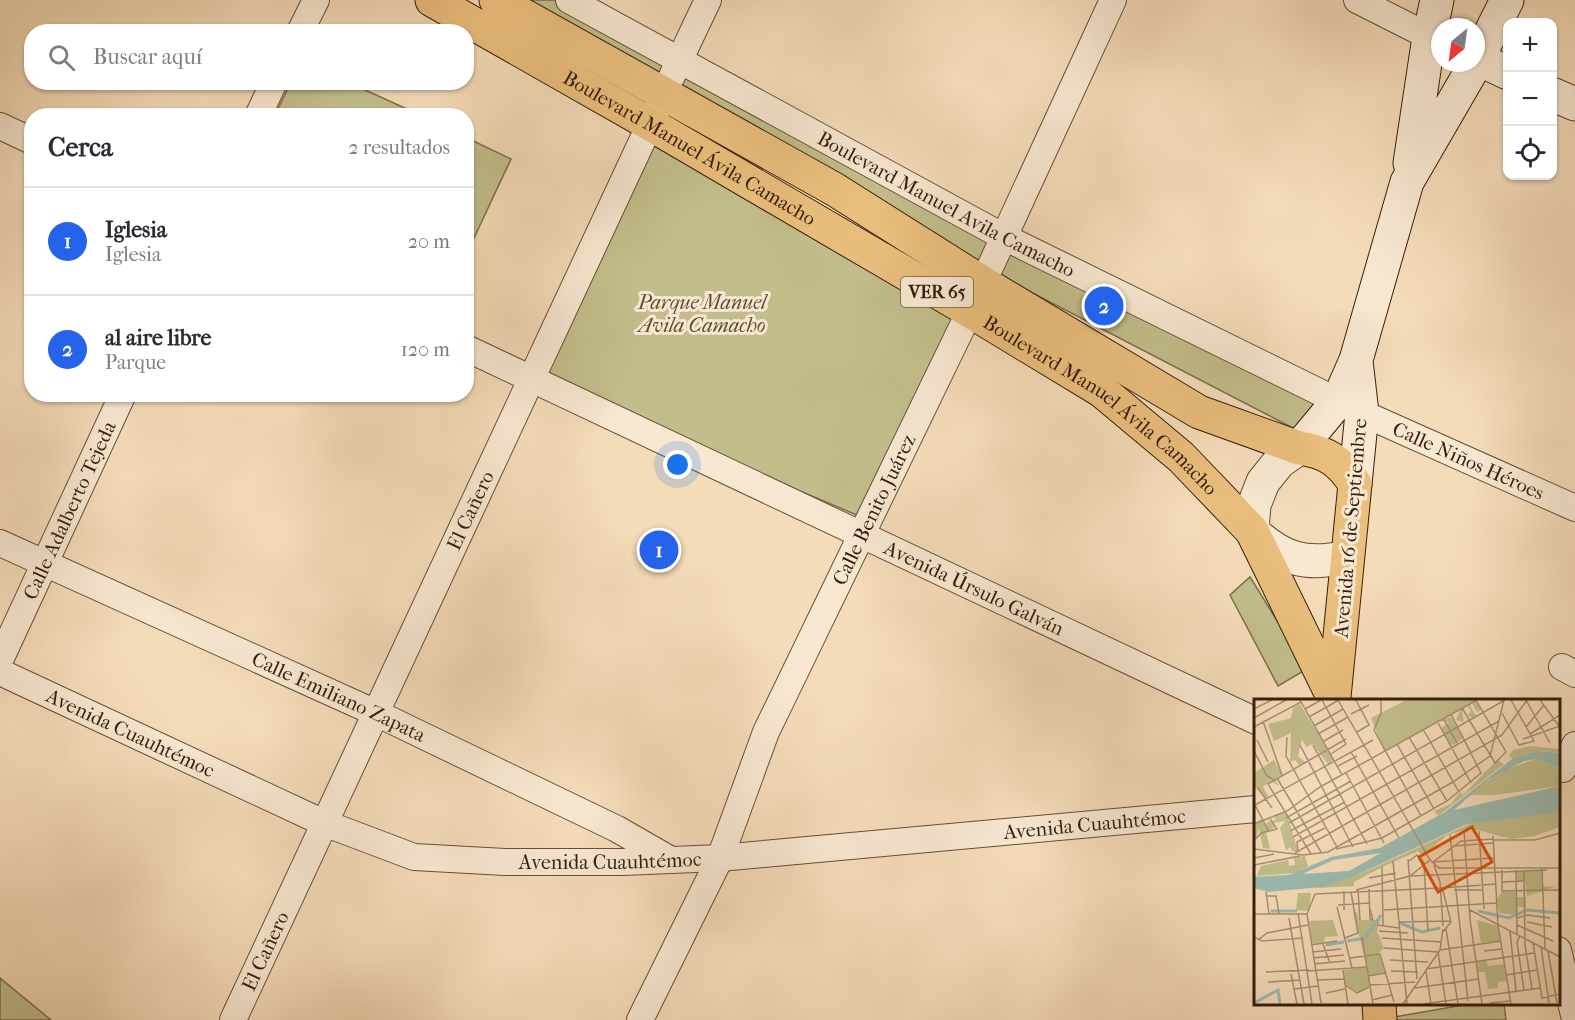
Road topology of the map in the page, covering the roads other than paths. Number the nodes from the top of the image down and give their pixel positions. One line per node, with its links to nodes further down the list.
1 (316, 0): 11 (street)
2 (432, 0): 24 (main road, Boulevard Manuel Ávila Camacho / VER 65)
3 (496, 0): 20 (main road, Boulevard Manuel Ávila Camacho / VER 65)
4 (569, 0): 14 (street, Boulevard Manuel Avila Camacho)
5 (708, 0): 14 (street, El Cañero)
6 (1113, 0): 28 (street, Calle Benito Juárez)
7 (1357, 0): 12 (street)
8 (1437, 0): 10 (main road)
9 (1507, 0): 13 (main road, Avenida 16 de Septiembre)
10 (1436, 18)
11 (304, 24)
12 (1431, 38)
13 (1485, 43)
14 (680, 60): 20 (street, El Cañero); 28 (street, Boulevard Manuel Avila Camacho)
15 (1431, 60): 27 (main road)
16 (1485, 64): 18 (main road)
17 (1470, 72): 27 (main road, Avenida 16 de Septiembre)
18 (1505, 72)
19 (270, 90): 23 (street)
20 (664, 94): 24 (street, El Cañero); 29 (main road, Boulevard Manuel Ávila Camacho / VER 65)
21 (1557, 96): 22 (main road)
22 (1575, 104)
23 (262, 108)
24 (650, 124): 29 (main road, Boulevard Manuel Ávila Camacho / VER 65); 31 (street, El Cañero)
25 (0, 126): 26 (street)
26 (24, 137)
27 (1407, 183): 33 (main road, Avenida 16 de Septiembre)
28 (1004, 237): 29 (street, Calle Benito Juárez); 33 (street, Boulevard Manuel Avila Camacho)
29 (977, 297): 34 (main road, Boulevard Manuel Ávila Camacho / VER 65); 37 (main road, Boulevard Manuel Ávila Camacho / VER 65); 38 (street, Calle Benito Juárez)
30 (474, 352): 31 (street, Avenida Úrsulo Galván)
31 (530, 378): 38 (street, Avenida Úrsulo Galván); 45 (street, El Cañero)
32 (119, 402): 41 (street, Calle Adalberto Tejeda)
33 (1350, 407): 34 (main road, Avenida 16 de Septiembre); 35 (main road, Avenida 16 de Septiembre); 36 (street, Calle Niños Héroes)
34 (1299, 448): 35 (main road, Boulevard Manuel Ávila Camacho / VER 65); 37 (main road)
35 (1355, 484): 40 (main road, Avenida 16 de Septiembre)
36 (1575, 508)
37 (1252, 531): 40 (main road); 44 (main road, Boulevard Manuel Ávila Camacho / VER 65)
38 (862, 535): 46 (street, Avenida Úrsulo Galván); 51 (street, Calle Benito Juárez)
39 (0, 543): 41 (street, Calle Emiliano Zapata)
40 (1347, 557): 44 (main road, Avenida 16 de Septiembre)
41 (45, 564): 42 (street, Calle Adalberto Tejeda); 45 (street, Calle Emiliano Zapata)
42 (0, 660)
43 (0, 672): 50 (street, Avenida Cuauhtémoc)
44 (1334, 699)
45 (376, 713): 50 (street, El Cañero); 52 (street, Calle Emiliano Zapata)
46 (1254, 721)
47 (1575, 745): 48 (street)
48 (1566, 768)
49 (1254, 809): 51 (street, Avenida Cuauhtémoc)
50 (324, 823): 52 (street, Avenida Cuauhtémoc); 56 (street, El Cañero)
51 (720, 858): 52 (street, Avenida Cuauhtémoc); 57 (street, Calle Benito Juárez)
52 (672, 860)
53 (1560, 958): 55 (street)
54 (1379, 1005): 58 (main road)
55 (1575, 1019)
56 (233, 1020)
57 (640, 1020)
58 (1380, 1020)

